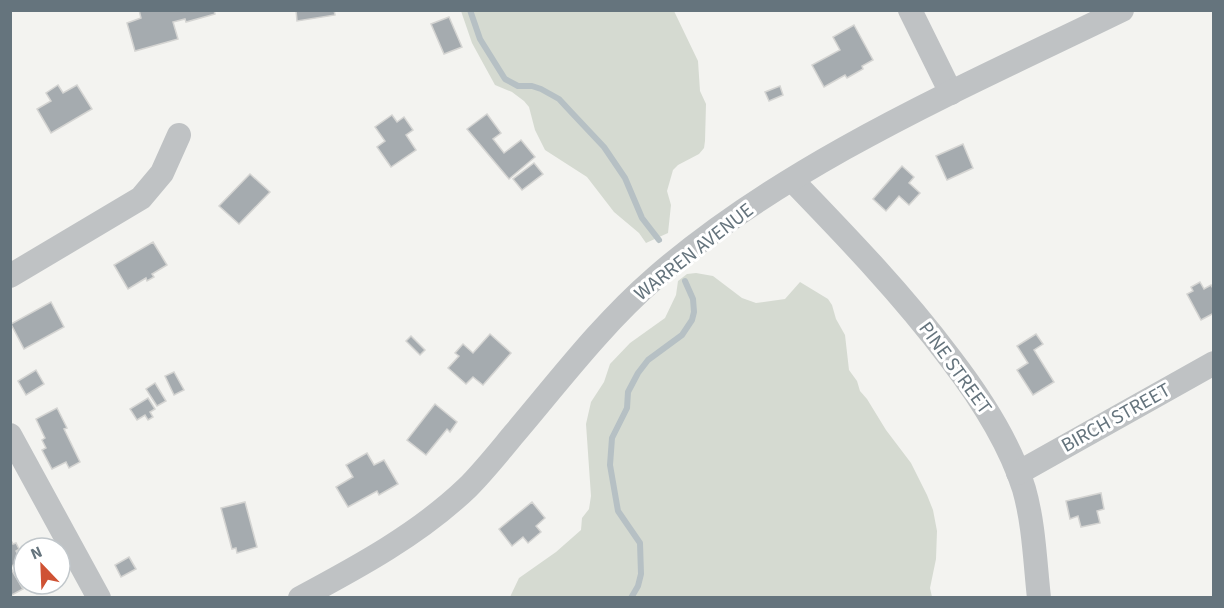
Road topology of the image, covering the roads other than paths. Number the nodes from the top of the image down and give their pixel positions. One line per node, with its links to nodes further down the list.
1 (910, 10): 3 (street)
2 (1122, 10): 3 (street, WARREN AVENUE)
3 (951, 93): 5 (street, WARREN AVENUE)
4 (179, 135): 6 (street)
5 (792, 180): 9 (street, PINE STREET); 11 (street, WARREN AVENUE)
6 (10, 276)
7 (1214, 363): 9 (street, BIRCH STREET)
8 (10, 435): 10 (street)
9 (1018, 473): 12 (street, PINE STREET)
10 (99, 597)
11 (300, 597)
12 (1039, 597)

